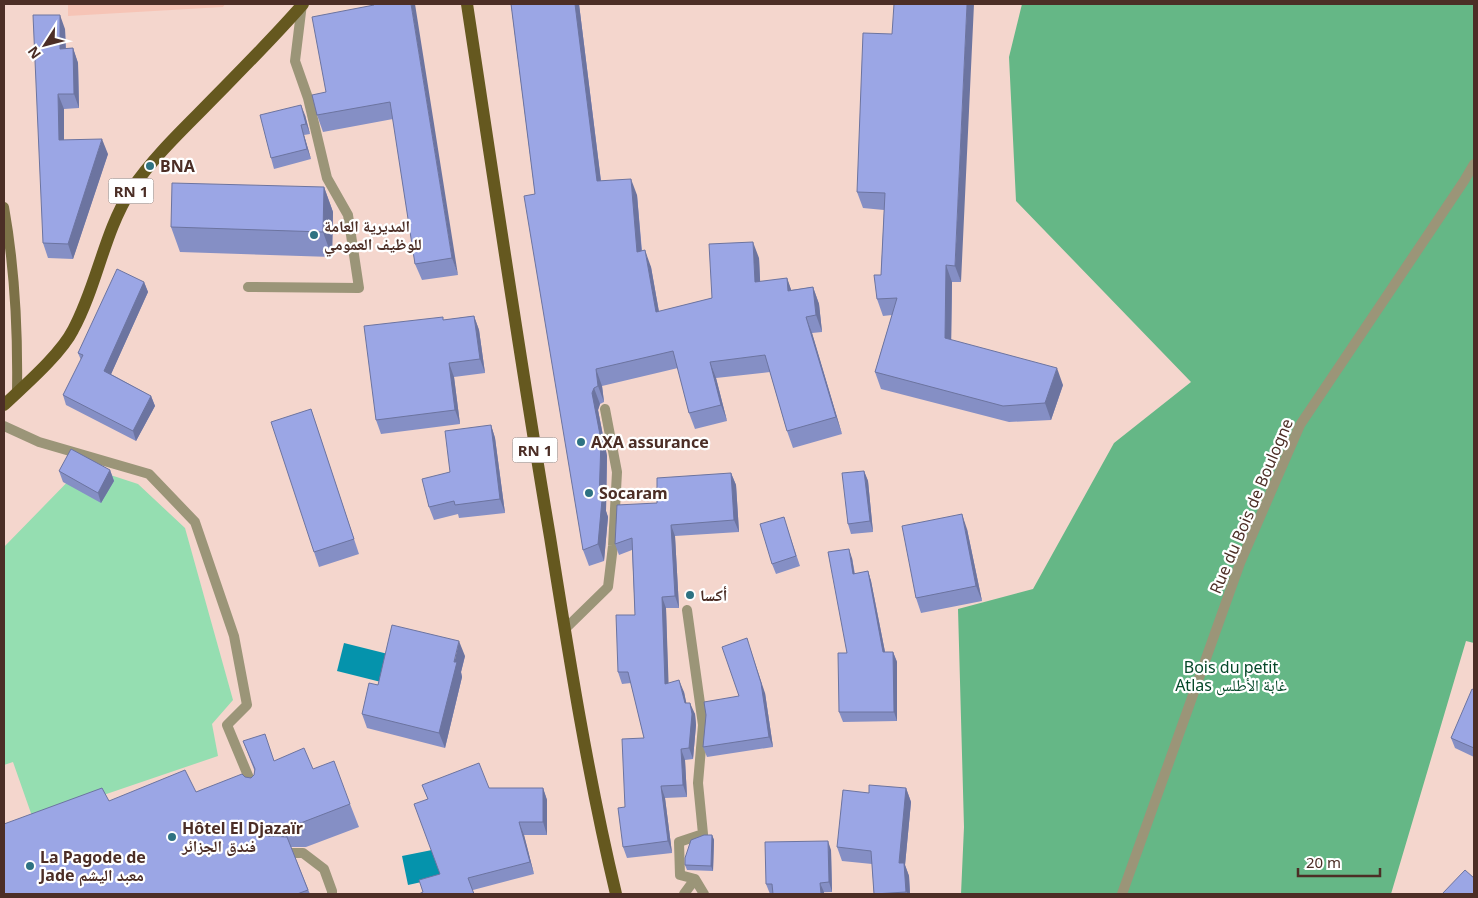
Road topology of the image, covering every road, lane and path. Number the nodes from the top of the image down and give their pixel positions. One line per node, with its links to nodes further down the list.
1 (302, 4): 5 (street); 6 (main road, RN 1)
2 (467, 4): 11 (main road, RN 1)
3 (1474, 164): 19 (street, Rue du Bois de Boulogne)
4 (4, 207): 6 (main road)
5 (248, 287)
6 (17, 393): 7 (main road, RN 1)
7 (4, 405)
8 (605, 409): 11 (street)
9 (4, 426): 12 (street)
10 (687, 610): 14 (street)
11 (564, 629): 16 (main road, RN 1)
12 (257, 795)
13 (278, 853): 15 (street)
14 (695, 879): 17 (street); 18 (street)
15 (332, 894)
16 (616, 894)
17 (684, 894)
18 (704, 894)
19 (1122, 894)

